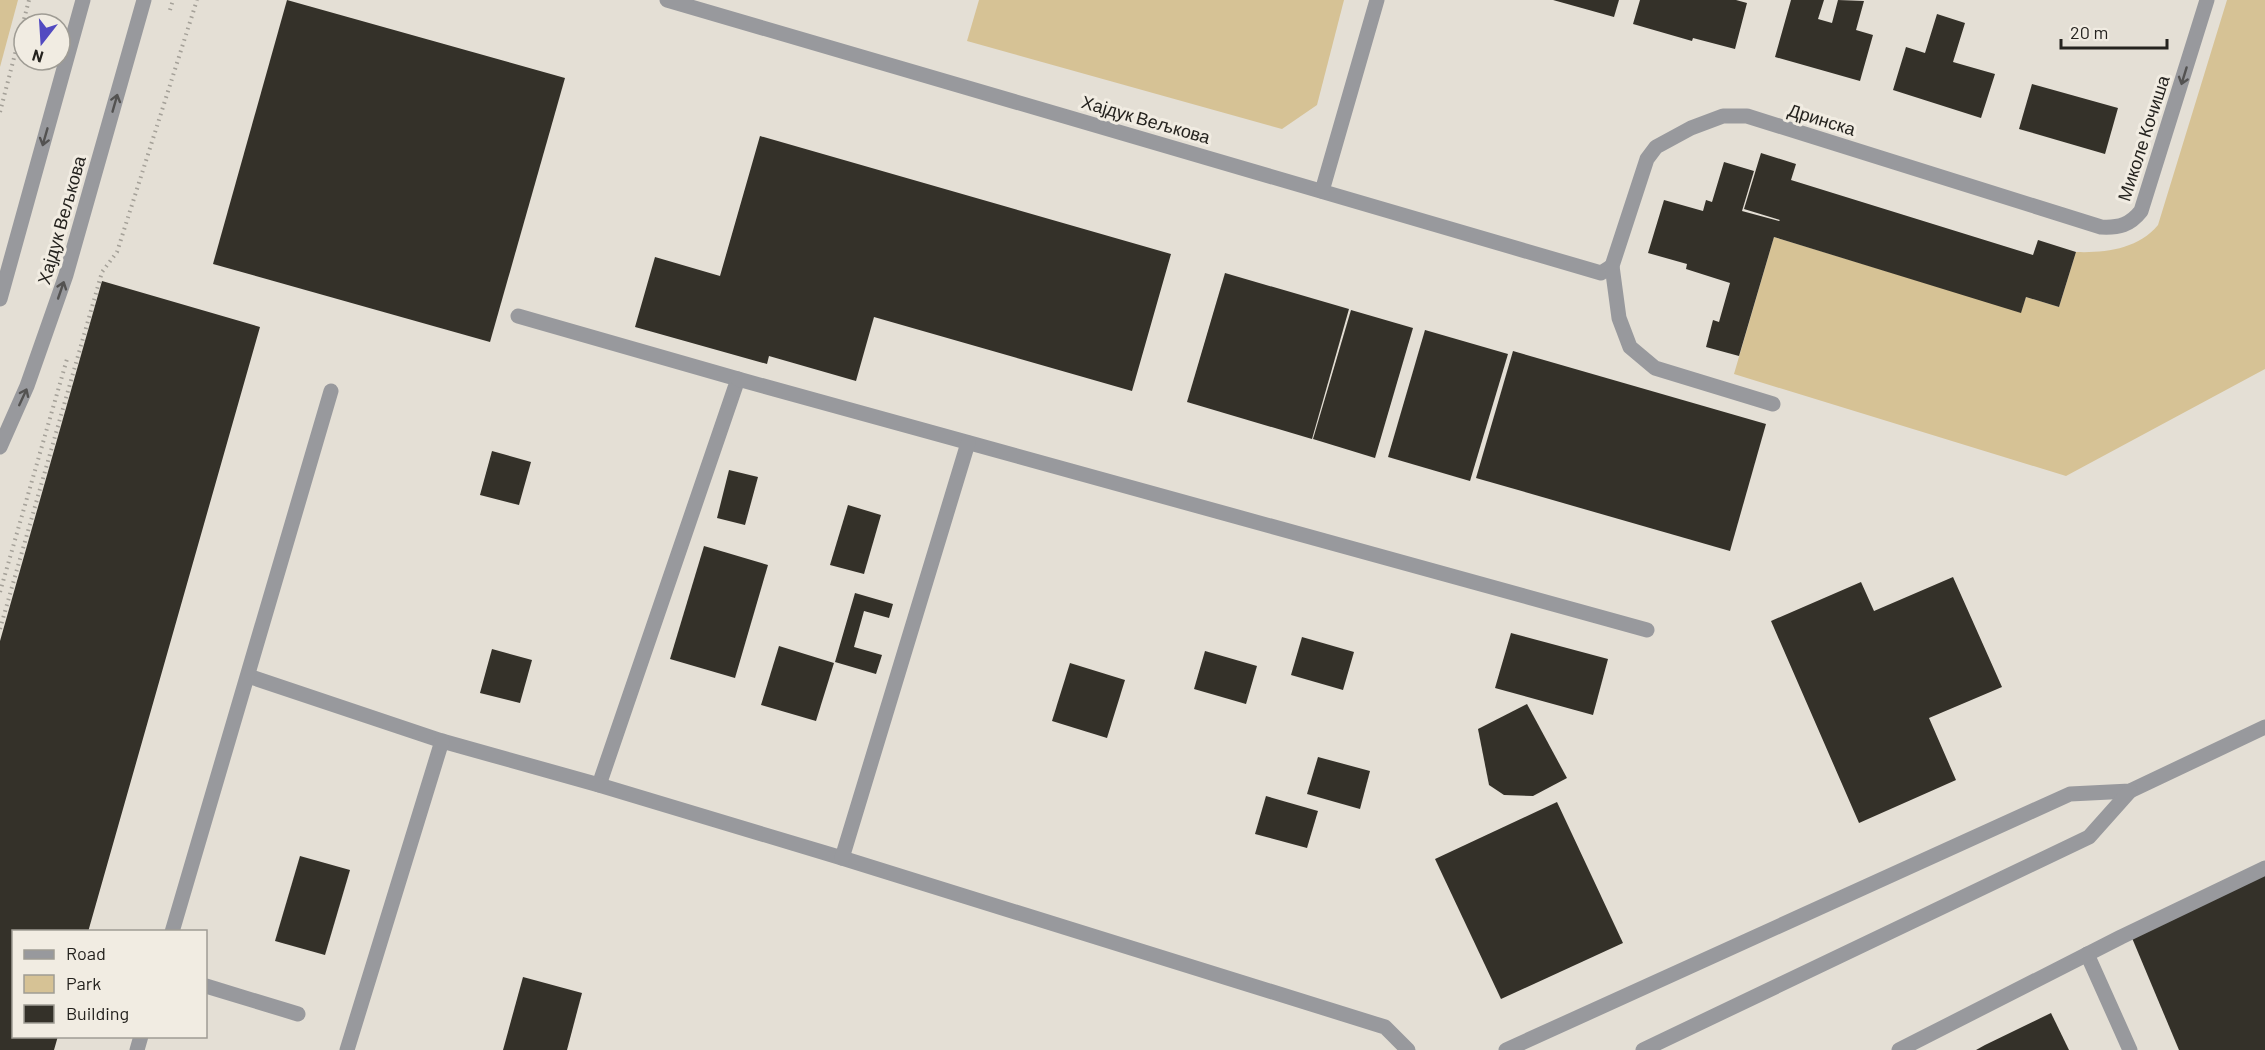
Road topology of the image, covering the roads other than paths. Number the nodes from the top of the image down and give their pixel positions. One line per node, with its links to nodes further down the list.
1 (83, 0): 9 (street, Хајдук Вељкова, one-way to 9)
2 (144, 0): 15 (street, Хајдук Вељкова, one-way to 2)
3 (667, 0): 6 (street, Хајдук Вељкова)
4 (1377, 0): 6 (street)
5 (2207, 0): 7 (street, Миколе Кочиша, one-way to 7)
6 (1322, 191): 8 (street, Хајдук Вељкова)
7 (2102, 227): 8 (street, Дринска)
8 (1612, 266): 13 (street)
9 (0, 299)
10 (519, 316): 11 (street)
11 (738, 379): 14 (street); 20 (street)
12 (331, 391): 17 (street)
13 (1773, 404)
14 (968, 443): 16 (street); 22 (street)
15 (0, 447)
16 (1647, 630)
17 (248, 676): 19 (street); 24 (street)
18 (2265, 727): 21 (street)
19 (442, 741): 20 (street); 28 (street)
20 (599, 785): 22 (street)
21 (2130, 791): 30 (street); 31 (street)
22 (842, 858): 29 (street)
23 (2265, 868): 25 (street)
24 (173, 930)
25 (2087, 954): 32 (street); 33 (street)
26 (207, 986): 27 (street)
27 (298, 1014)
28 (347, 1050)
29 (1408, 1050)
30 (1506, 1050)
31 (1643, 1050)
32 (1899, 1050)
33 (2130, 1050)

